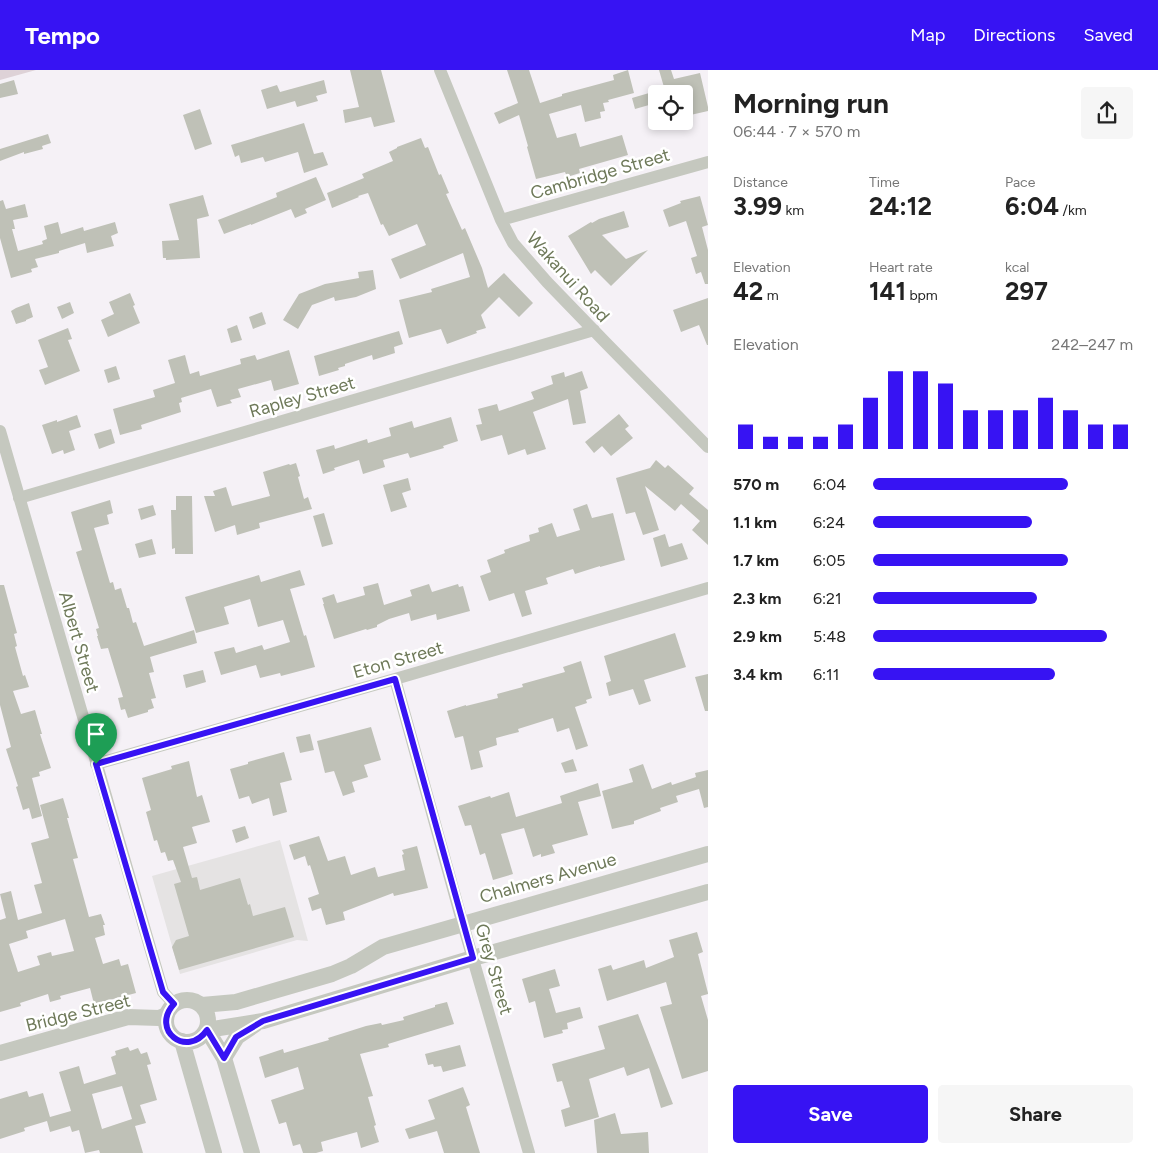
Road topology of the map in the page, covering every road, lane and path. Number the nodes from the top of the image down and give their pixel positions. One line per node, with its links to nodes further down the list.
1 (440, 70): 3 (street, Wakanui Road)
2 (708, 162): 3 (street, Cambridge Street)
3 (501, 220): 4 (street, Wakanui Road)
4 (594, 330): 6 (street, Wakanui Road); 7 (street, Rapley Street)
5 (0, 430): 7 (street, Albert Street)
6 (708, 447)
7 (19, 498): 10 (street, Albert Street)
8 (708, 588): 9 (street, Eton Street)
9 (395, 679): 10 (street, Eton Street); 13 (street, Grey Street)
10 (96, 764): 16 (street, Albert Street)
11 (708, 854): 13 (street, Chalmers Avenue)
12 (708, 892): 14 (street)
13 (463, 923): 14 (street, Grey Street); 15 (street, Chalmers Avenue)
14 (473, 958): 17 (street); 24 (street, Grey Street)
15 (202, 1005): 16 (street); 18 (street)
16 (170, 1010): 19 (street); 20 (street, Bridge Street)
17 (263, 1021): 18 (street); 21 (street)
18 (207, 1030): 19 (street); 21 (street)
19 (182, 1042): 22 (street)
20 (0, 1053)
21 (224, 1058): 23 (street)
22 (214, 1153)
23 (252, 1153)
24 (529, 1153)

